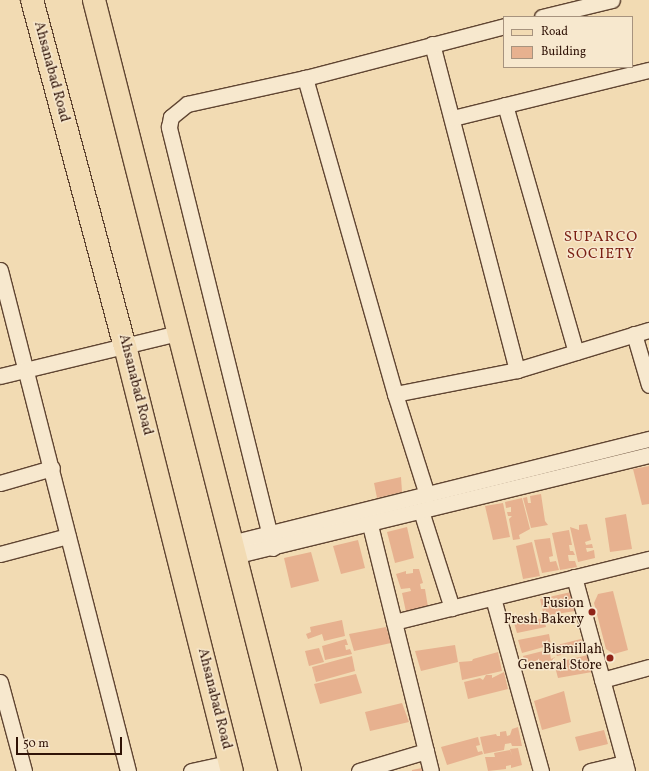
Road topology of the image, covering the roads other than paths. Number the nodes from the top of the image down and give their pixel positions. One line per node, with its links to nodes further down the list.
1 (32, 0): 15 (main road, Ahsanabad Road)
2 (94, 0): 13 (main road)
3 (612, 0): 4 (street)
4 (546, 16)
5 (503, 26): 6 (street)
6 (432, 44): 8 (street); 10 (street)
7 (649, 70): 9 (street)
8 (305, 78): 21 (street); 30 (street)
9 (505, 105): 10 (street); 16 (street)
10 (453, 118): 18 (street)
11 (0, 270): 17 (street)
12 (649, 330): 14 (street)
13 (178, 333): 15 (street); 31 (main road)
14 (634, 334): 16 (street); 20 (street)
15 (125, 346): 17 (street); 42 (main road, Ahsanabad Road)
16 (576, 352): 18 (street)
17 (26, 369): 19 (street); 24 (street)
18 (517, 370): 21 (street)
19 (0, 376)
20 (649, 385)
21 (395, 394): 26 (street)
22 (649, 439): 26 (street)
23 (649, 455): 27 (street)
24 (52, 468): 25 (street); 29 (street)
25 (0, 483)
26 (427, 495): 30 (street)
27 (421, 511): 28 (street); 36 (street)
28 (370, 524): 30 (street); 37 (street)
29 (68, 536): 32 (street); 45 (street)
30 (271, 541): 31 (street)
31 (232, 549): 47 (main road)
32 (0, 554)
33 (649, 558): 34 (street)
34 (574, 577): 35 (street); 39 (street)
35 (493, 598): 36 (street); 50 (street)
36 (452, 608): 37 (street)
37 (394, 622): 41 (street)
38 (649, 668): 39 (street)
39 (602, 680): 43 (street)
40 (0, 682): 44 (street)
41 (426, 751): 48 (street); 49 (street)
42 (231, 767): 46 (street)
43 (626, 767): 51 (street)
44 (24, 771)
45 (128, 771)
46 (192, 771)
47 (290, 771)
48 (358, 771)
49 (431, 771)
50 (540, 771)
51 (590, 771)

